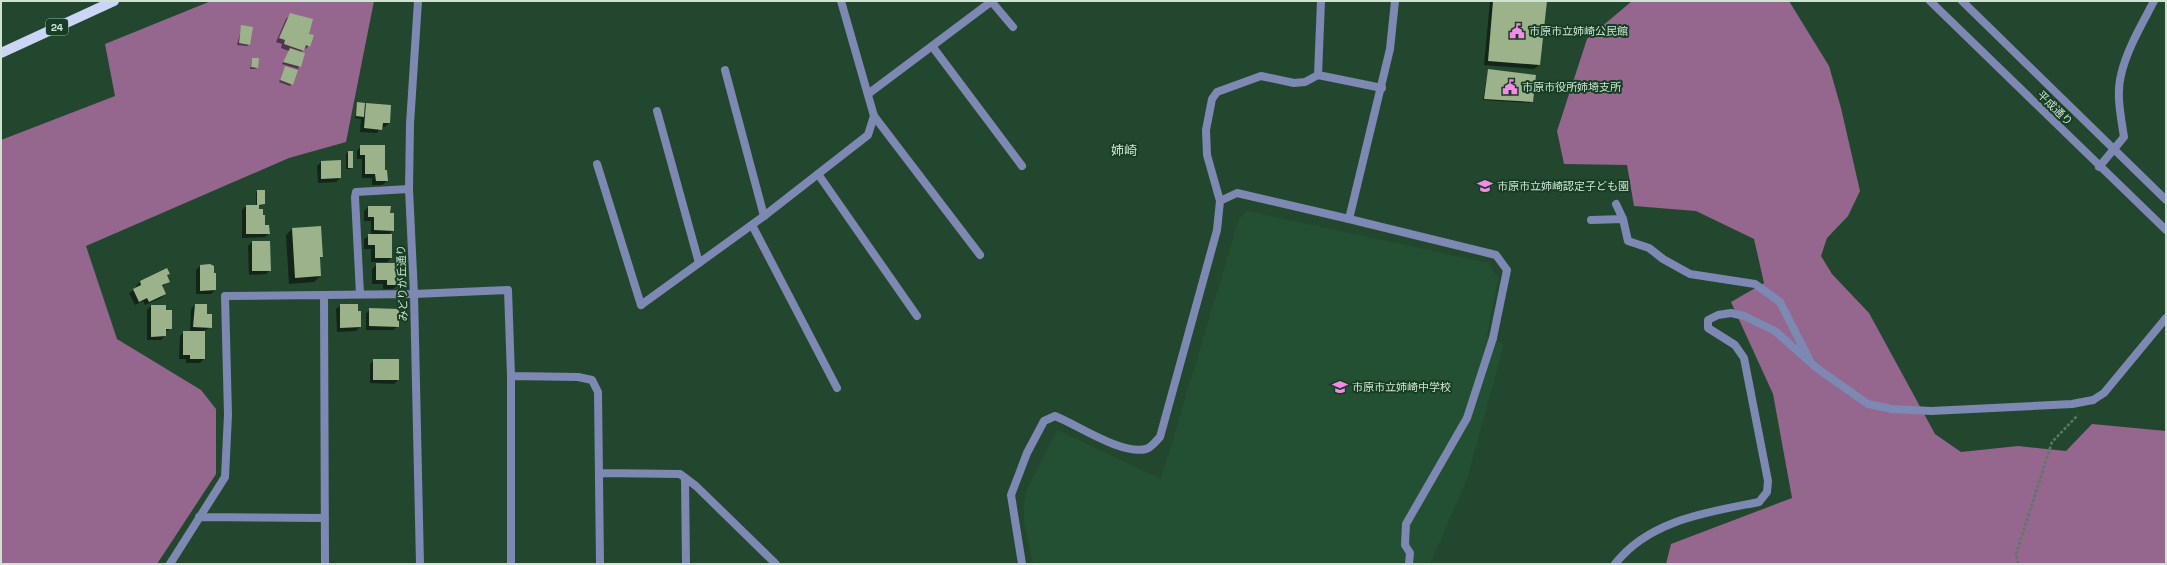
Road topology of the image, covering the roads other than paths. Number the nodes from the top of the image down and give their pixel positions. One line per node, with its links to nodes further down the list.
1 (418, 1): 24 (street, みどりが丘通り)
2 (841, 1): 16 (street)
3 (992, 1): 10 (street); 11 (street)
4 (1321, 1): 14 (street)
5 (1395, 1): 15 (street)
6 (1930, 1): 22 (street, 平成通り)
7 (1962, 1): 19 (street, 平成通り)
8 (2154, 1): 19 (street)
9 (107, 2): 12 (main road, 24)
10 (1013, 27)
11 (932, 46): 16 (street); 21 (street)
12 (1, 53)
13 (726, 70): 28 (street)
14 (1318, 75): 15 (street); 26 (street)
15 (1382, 88): 29 (street)
16 (868, 94): 18 (street)
17 (657, 111): 35 (street)
18 (874, 116): 23 (street); 34 (street)
19 (2114, 149): 22 (street); 25 (street, 平成通り)
20 (597, 164): 35 (street)
21 (1022, 166)
22 (2099, 167): 33 (street, 平成通り)
23 (818, 174): 28 (street); 39 (street)
24 (409, 189): 36 (street); 37 (street, みどりが丘通り)
25 (2166, 200)
26 (1220, 201): 29 (street); 55 (street)
27 (1616, 204): 30 (street)
28 (764, 216): 32 (street)
29 (1349, 219): 56 (street)
30 (1623, 219): 31 (street); 41 (street)
31 (1591, 220)
32 (752, 225): 35 (street); 43 (street)
33 (2166, 230)
34 (980, 255)
35 (699, 263)
36 (360, 294): 37 (street); 38 (street)
37 (414, 294): 42 (street); 51 (street, みどりが丘通り)
38 (324, 295): 46 (street); 47 (street)
39 (918, 316)
40 (2166, 318): 41 (street)
41 (1811, 363): 57 (street)
42 (511, 376): 44 (street); 52 (street)
43 (837, 388)
44 (600, 473): 45 (street); 53 (street)
45 (686, 478): 48 (street); 54 (street)
46 (198, 517): 47 (street); 49 (street)
47 (325, 518): 50 (street)
48 (774, 563)
49 (170, 564)
50 (325, 564)
51 (420, 564)
52 (511, 564)
53 (600, 564)
54 (686, 564)
55 (1022, 564)
56 (1409, 564)
57 (1615, 564)

